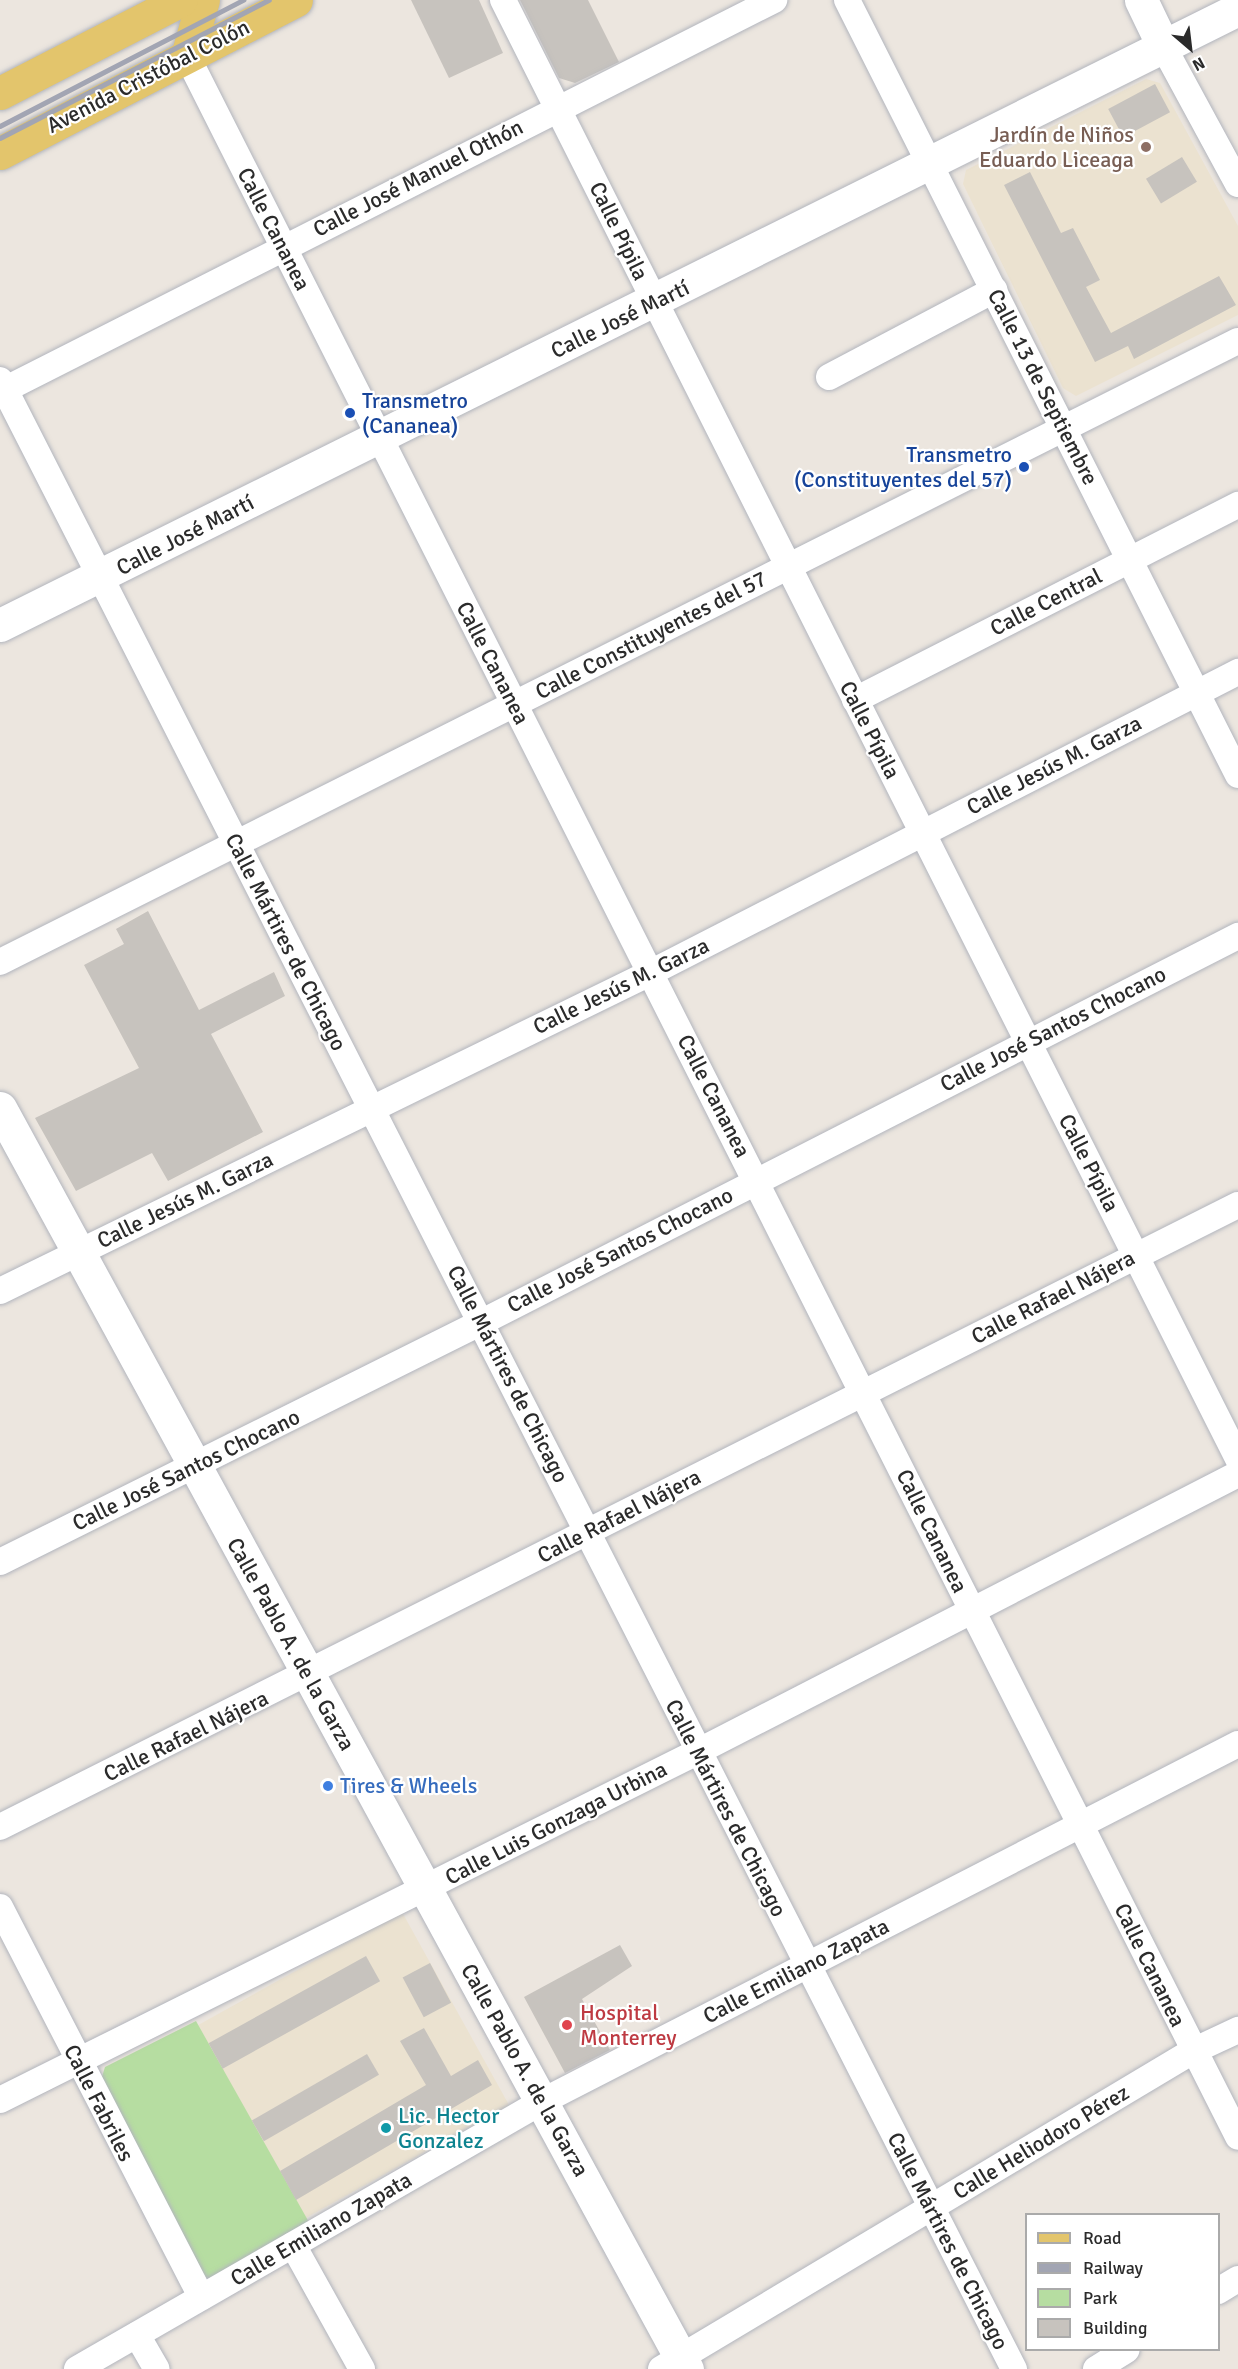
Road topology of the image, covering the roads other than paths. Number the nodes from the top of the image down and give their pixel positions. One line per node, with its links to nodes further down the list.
1 (181, 0): 11 (main road)
2 (203, 0): 10 (main road)
3 (296, 0): 10 (main road, Avenida Cristóbal Colón)
4 (503, 0): 12 (street, Calle Pípila)
5 (774, 0): 12 (street, Calle José Manuel Othón)
6 (847, 0): 14 (street, Calle 13 de Septiembre)
7 (1141, 0): 9 (street)
8 (1238, 9): 9 (street, Calle José Martí)
9 (1164, 46): 14 (street, Calle José Martí); 15 (street)
10 (187, 56): 13 (main road, Avenida Cristóbal Colón); 16 (street, Calle Cananea)
11 (0, 93)
12 (558, 106): 16 (street, Calle José Manuel Othón); 18 (street, Calle Pípila)
13 (0, 153)
14 (930, 163): 17 (street, Calle 13 de Septiembre); 18 (street, Calle José Martí)
15 (1238, 184)
16 (283, 247): 21 (street, Calle José Manuel Othón); 23 (street, Calle Cananea)
17 (994, 290): 20 (street); 22 (street, Calle 13 de Septiembre)
18 (653, 303): 23 (street, Calle José Martí); 26 (street, Calle Pípila)
19 (1238, 342): 22 (street, Calle Constituyentes del 57)
20 (829, 377)
21 (2, 387): 27 (street, Calle Mártires de Chicago)
22 (1064, 429): 25 (street, Calle 13 de Septiembre); 26 (street, Calle Constituyentes del 57)
23 (379, 437): 27 (street, Calle José Martí); 32 (street, Calle Cananea)
24 (1238, 505): 25 (street, Calle Central)
25 (1130, 560): 30 (street, Calle 13 de Septiembre); 31 (street, Calle Central)
26 (787, 567): 31 (street, Calle Pípila); 32 (street, Calle Constituyentes del 57)
27 (100, 578): 28 (street, Calle José Martí); 35 (street, Calle Mártires de Chicago)
28 (0, 625)
29 (1238, 672): 30 (street, Calle Jesús M. Garza)
30 (1196, 693): 33 (street, Calle 13 de Septiembre); 34 (street, Calle Jesús M. Garza)
31 (855, 700): 34 (street, Calle Pípila)
32 (514, 704): 35 (street, Calle Constituyentes del 57); 38 (street, Calle Cananea)
33 (1238, 775)
34 (922, 833): 38 (street, Calle Jesús M. Garza); 39 (street, Calle Pípila)
35 (235, 843): 37 (street, Calle Constituyentes del 57); 41 (street, Calle Mártires de Chicago)
36 (1238, 936): 39 (street, Calle José Santos Chocano)
37 (0, 962)
38 (650, 973): 41 (street, Calle Jesús M. Garza); 42 (street, Calle Cananea)
39 (1028, 1041): 42 (street, Calle José Santos Chocano); 45 (street, Calle Pípila)
40 (0, 1108): 44 (street, Calle Pablo A. de la Garza)
41 (371, 1108): 44 (street, Calle Jesús M. Garza); 47 (street, Calle Mártires de Chicago)
42 (757, 1180): 47 (street, Calle José Santos Chocano); 48 (street, Calle Cananea)
43 (1238, 1205): 45 (street, Calle Rafael Nájera)
44 (77, 1253): 46 (street, Calle Jesús M. Garza); 50 (street, Calle Pablo A. de la Garza)
45 (1136, 1256): 48 (street, Calle Rafael Nájera); 49 (street, Calle Pípila)
46 (0, 1291)
47 (482, 1322): 50 (street, Calle José Santos Chocano); 52 (street, Calle Mártires de Chicago)
48 (863, 1392): 52 (street, Calle Rafael Nájera); 54 (street, Calle Cananea)
49 (1238, 1459)
50 (193, 1467): 53 (street, Calle José Santos Chocano); 55 (street, Calle Pablo A. de la Garza)
51 (1238, 1474): 54 (street, Calle Luis Gonzaga Urbina)
52 (589, 1532): 55 (street, Calle Rafael Nájera); 57 (street, Calle Mártires de Chicago)
53 (0, 1562)
54 (972, 1612): 57 (street, Calle Luis Gonzaga Urbina); 58 (street, Calle Cananea)
55 (309, 1676): 59 (street, Calle Rafael Nájera); 60 (street, Calle Pablo A. de la Garza)
56 (1238, 1744): 58 (street, Calle Emiliano Zapata)
57 (697, 1752): 60 (street, Calle Luis Gonzaga Urbina); 62 (street, Calle Mártires de Chicago)
58 (1081, 1826): 62 (street, Calle Emiliano Zapata); 64 (street, Calle Cananea)
59 (0, 1827)
60 (426, 1889): 65 (street, Calle Luis Gonzaga Urbina); 67 (street, Calle Pablo A. de la Garza)
61 (0, 1907): 65 (street, Calle Fabriles)
62 (806, 1965): 67 (street, Calle Emiliano Zapata); 69 (street, Calle Mártires de Chicago)
63 (1238, 2030): 64 (street, Calle Heliodoro Pérez)
64 (1193, 2051): 68 (street, Calle Cananea); 69 (street, Calle Heliodoro Pérez)
65 (77, 2061): 66 (street, Calle Luis Gonzaga Urbina); 73 (street, Calle Fabriles)
66 (0, 2100)
67 (543, 2101): 70 (street, Calle Emiliano Zapata); 76 (street, Calle Pablo A. de la Garza)
68 (1238, 2138)
69 (931, 2208): 76 (street, Calle Heliodoro Pérez); 80 (street, Calle Mártires de Chicago)
70 (293, 2246): 73 (street, Calle Emiliano Zapata); 79 (street)
71 (1238, 2279): 72 (street)
72 (1220, 2291)
73 (201, 2297): 74 (street, Calle Emiliano Zapata)
74 (137, 2335): 77 (street, Calle Emiliano Zapata); 78 (street)
75 (1124, 2351): 81 (street)
76 (677, 2365)
77 (77, 2369)
78 (157, 2369)
79 (362, 2369)
80 (1014, 2369)
81 (1096, 2369)

